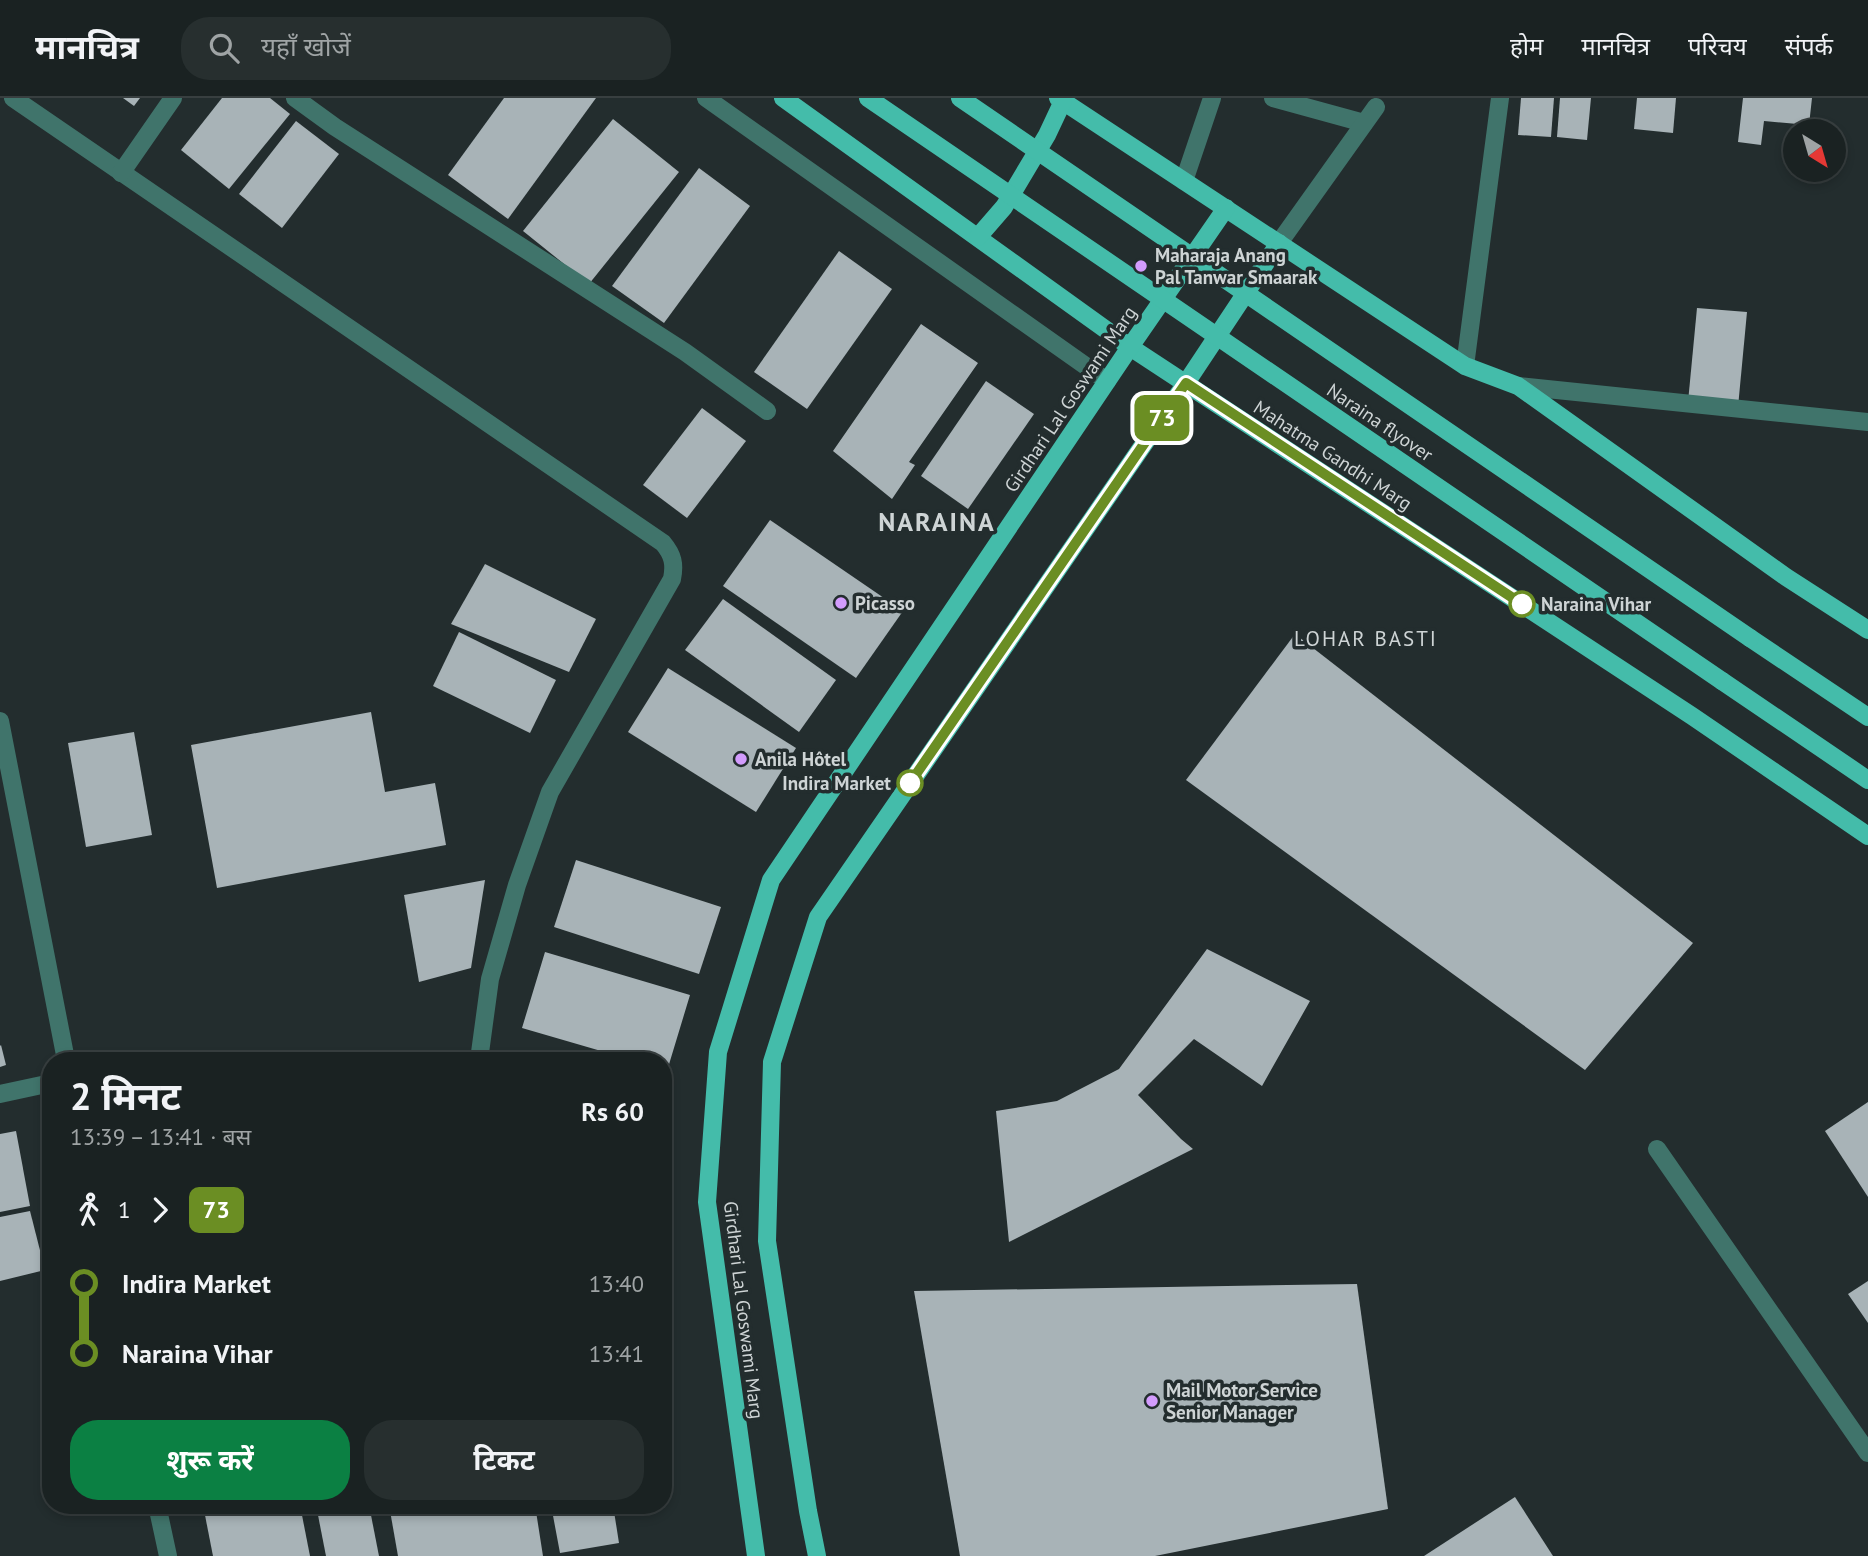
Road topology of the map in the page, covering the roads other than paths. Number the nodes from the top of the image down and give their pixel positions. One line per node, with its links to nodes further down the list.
1 (13, 98): 14 (street)
2 (173, 98): 14 (street)
3 (295, 98): 24 (street)
4 (706, 98): 21 (street)
5 (783, 98): 17 (main road, Mahatma Gandhi Marg)
6 (868, 98): 29 (main road, Naraina flyover, bridge)
7 (960, 98): 27 (main road, Naraina flyover, bridge)
8 (1212, 98): 15 (street)
9 (1273, 98): 13 (street)
10 (1500, 98): 20 (street)
11 (1062, 99): 15 (main road); 17 (main road)
12 (1376, 107): 13 (street)
13 (1364, 123): 18 (street)
14 (121, 173): 32 (street)
15 (1184, 181): 16 (main road)
16 (1226, 208): 18 (main road); 19 (main road, Girdhari Lal Goswami Marg)
17 (978, 237): 19 (main road, Mahatma Gandhi Marg)
18 (1279, 243): 20 (main road); 22 (main road, Girdhari Lal Goswami Marg)
19 (1130, 347): 21 (main road, Girdhari Lal Goswami Marg); 22 (main road, Mahatma Gandhi Marg)
20 (1465, 366): 23 (main road)
21 (1107, 380): 39 (main road, Girdhari Lal Goswami Marg)
22 (1186, 383): 30 (main road, Mahatma Gandhi Marg); 40 (main road, Girdhari Lal Goswami Marg)
23 (1518, 386): 25 (street); 26 (main road)
24 (767, 411)
25 (1868, 422)
26 (1868, 629)
27 (1868, 717)
28 (0, 721): 31 (street)
29 (1868, 780)
30 (1868, 836)
31 (64, 1052)
32 (480, 1052)
33 (42, 1085): 34 (street)
34 (0, 1094)
35 (1657, 1149): 36 (street)
36 (1868, 1453)
37 (159, 1514): 38 (street)
38 (168, 1556)
39 (756, 1556)
40 (817, 1556)

